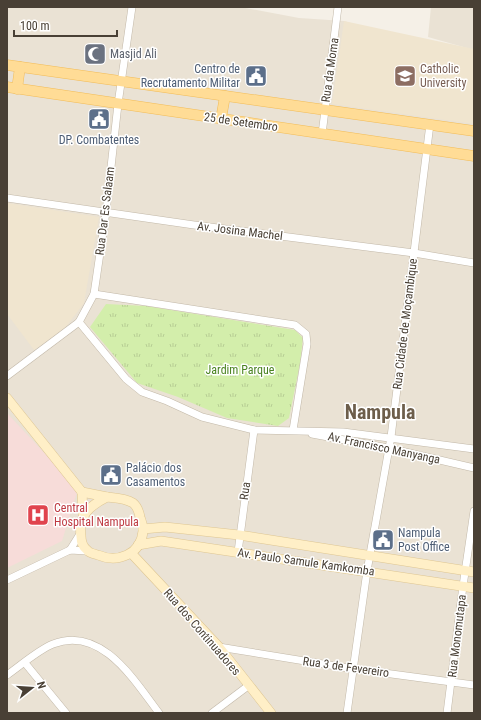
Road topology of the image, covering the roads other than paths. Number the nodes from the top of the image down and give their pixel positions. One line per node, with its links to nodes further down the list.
1 (132, 7): 5 (street, Rua Dar Es Salaam)
2 (338, 7): 9 (street, Rua da Moma)
3 (7, 65): 4 (main road, 25 de Setembro)
4 (20, 67): 5 (main road, 25 de Setembro); 6 (main road)
5 (122, 82): 7 (main road, 25 de Setembro); 8 (street, Rua Dar Es Salaam)
6 (12, 88): 8 (main road, 25 de Setembro)
7 (225, 96): 9 (main road, 25 de Setembro); 10 (main road)
8 (118, 104): 10 (main road, 25 de Setembro); 17 (street, Rua Dar Es Salaam)
9 (325, 110): 11 (main road, 25 de Setembro); 13 (street, Rua da Moma)
10 (221, 119): 13 (main road, 25 de Setembro)
11 (430, 124): 12 (main road, 25 de Setembro); 14 (street, Rua Cidade de Moçambique)
12 (474, 131)
13 (322, 134): 14 (main road, 25 de Setembro)
14 (427, 148): 15 (main road, 25 de Setembro); 18 (street, Rua Cidade de Moçambique)
15 (474, 156)
16 (7, 198): 17 (street, Av. Josina Machel)
17 (106, 212): 18 (street, Av. Josina Machel); 20 (street, Rua Dar Es Salaam)
18 (414, 253): 19 (street, Av. Josina Machel); 26 (street, Rua Cidade de Moçambique)
19 (474, 263)
20 (94, 294): 21 (street, Rua Dar Es Salaam); 25 (street)
21 (79, 322): 22 (street, Rua Dar Es Salaam); 24 (street, Av. Francisco Manyanga)
22 (7, 376)
23 (7, 398): 30 (main road)
24 (254, 430): 25 (street, Av. Francisco Manyanga); 36 (street, Rua)
25 (293, 430): 26 (street, Av. Francisco Manyanga); 27 (street, Av. Francisco Manyanga)
26 (391, 437): 27 (street, Rua Cidade de Moçambique); 28 (street, Av. Francisco Manyanga)
27 (388, 448): 29 (street, Av. Francisco Manyanga); 42 (street, Rua Cidade de Moçambique)
28 (474, 449)
29 (474, 468)
30 (82, 492): 31 (main road); 33 (main road)
31 (107, 497): 33 (main road); 34 (main road)
32 (474, 511): 44 (street, Rua Monomutapa)
33 (83, 514): 35 (main road)
34 (143, 529): 36 (main road, Av. Paulo Samule Kamkomba); 37 (main road)
35 (80, 534): 38 (street); 39 (main road)
36 (239, 536): 40 (street, Rua); 42 (main road, Av. Paulo Samule Kamkomba)
37 (138, 545): 40 (main road, Av. Paulo Samule Kamkomba); 41 (main road)
38 (70, 550): 39 (street); 45 (street)
39 (87, 550): 41 (main road)
40 (238, 552): 43 (main road, Av. Paulo Samule Kamkomba)
41 (132, 554): 48 (main road, Rua dos Continuadores)
42 (370, 556): 43 (street, Rua Cidade de Moçambique); 44 (main road, Av. Paulo Samule Kamkomba)
43 (367, 571): 46 (main road, Av. Paulo Samule Kamkomba); 50 (street, Rua Cidade de Moçambique)
44 (470, 572): 46 (street, Rua Monomutapa)
45 (7, 580)
46 (462, 586): 47 (main road, Av. Paulo Samule Kamkomba); 52 (street, Rua Monomutapa)
47 (474, 588)
48 (218, 648): 50 (street, Rua 3 de Fevereiro); 54 (main road, Rua dos Continuadores)
49 (25, 663): 51 (street); 55 (street); 56 (street)
50 (354, 669): 52 (street, Rua 3 de Fevereiro); 59 (street, Rua Cidade de Moçambique)
51 (7, 675)
52 (452, 682): 53 (street, Rua 3 de Fevereiro); 60 (street, Rua Monomutapa)
53 (474, 685)
54 (248, 686): 57 (street); 58 (main road, Rua dos Continuadores)
55 (66, 713)
56 (159, 713)
57 (212, 713)
58 (271, 713)
59 (346, 713)
60 (447, 713)

